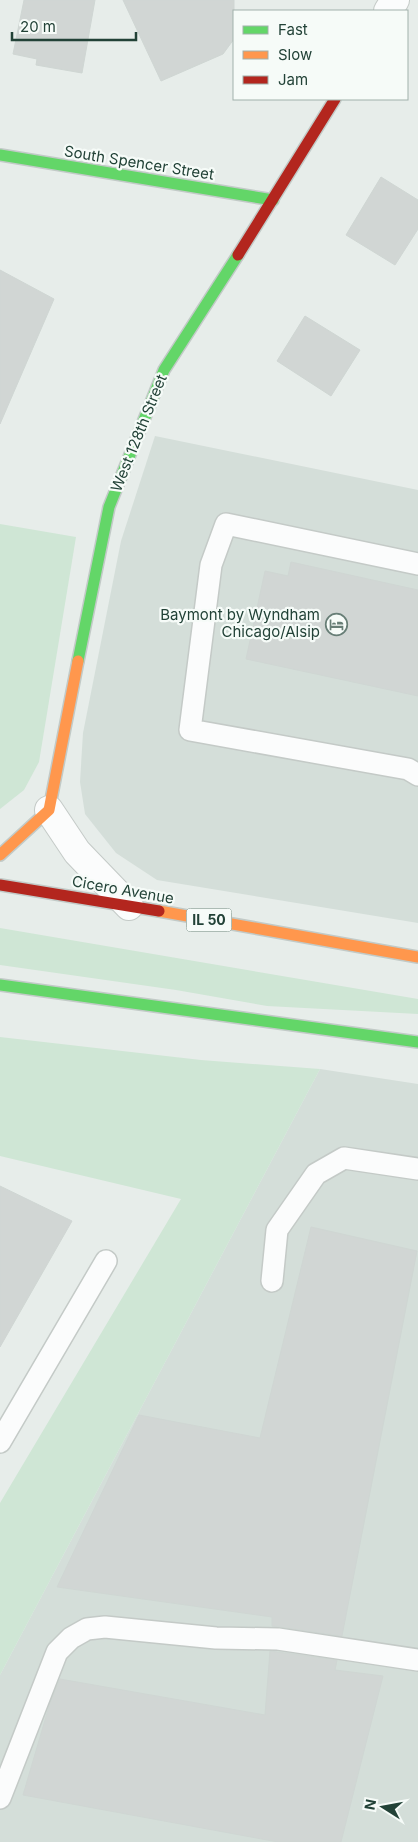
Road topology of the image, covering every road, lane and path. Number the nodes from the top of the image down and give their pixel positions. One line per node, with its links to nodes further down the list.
1 (334, 100): 3 (street, West 128th Street)
2 (0, 155): 3 (street, South Spencer Street)
3 (273, 200): 6 (street, West 128th Street)
4 (418, 564): 5 (lane)
5 (418, 775)
6 (49, 810): 7 (street); 9 (street)
7 (0, 855)
8 (0, 885): 9 (street, Cicero Avenue / IL 50)
9 (129, 906): 10 (street, Cicero Avenue / IL 50)
10 (418, 957)
11 (0, 985): 12 (street)
12 (418, 1042)
13 (418, 1169): 15 (lane)
14 (106, 1261): 16 (lane)
15 (272, 1281)
16 (0, 1442)
17 (418, 1660): 18 (lane)
18 (0, 1798)

